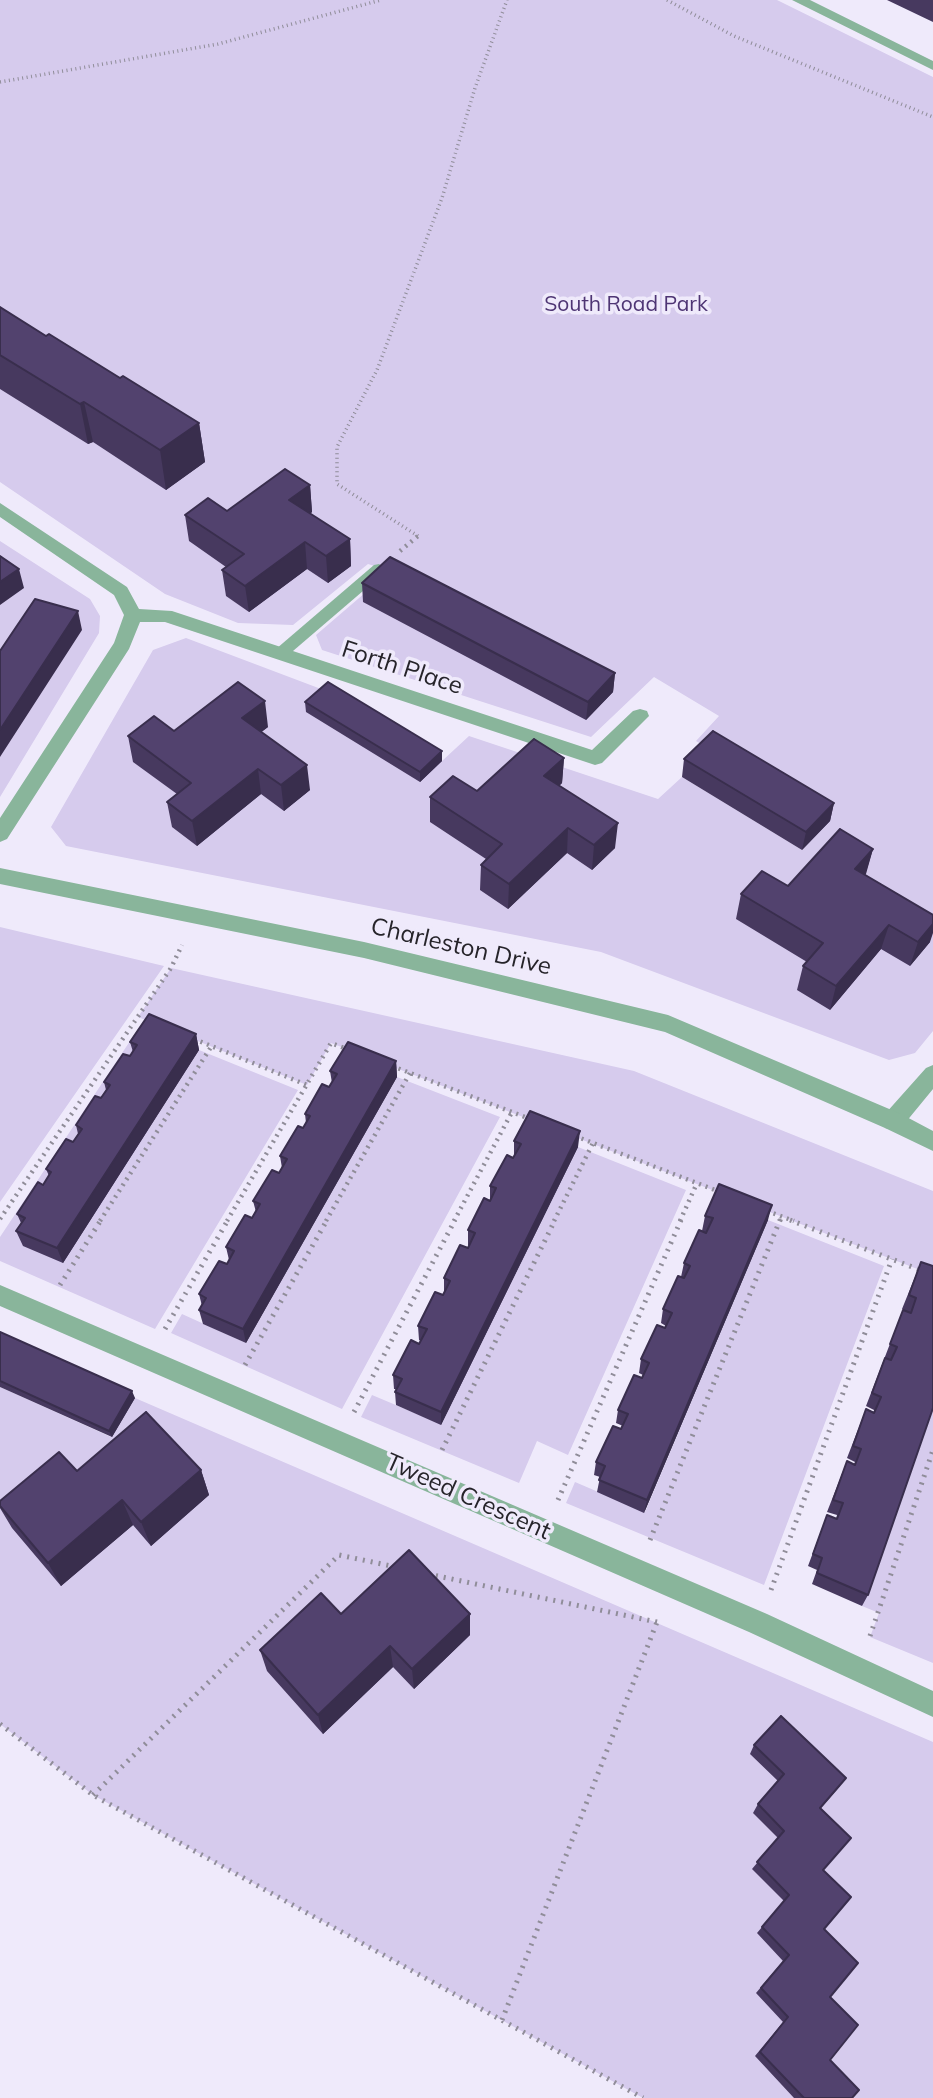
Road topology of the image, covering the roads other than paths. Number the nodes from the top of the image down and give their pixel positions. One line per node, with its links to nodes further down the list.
1 (799, 0): 2 (street)
2 (933, 66)
3 (0, 509): 5 (street)
4 (381, 568): 6 (lane)
5 (133, 615): 6 (street, Forth Place); 8 (street)
6 (281, 653): 7 (street, Forth Place)
7 (640, 716)
8 (0, 834)
9 (0, 876): 11 (street, Charleston Drive)
10 (933, 1074): 11 (street)
11 (893, 1121): 12 (street, Charleston Drive)
12 (933, 1142)
13 (0, 1294): 14 (street, Tweed Crescent)
14 (933, 1704)

